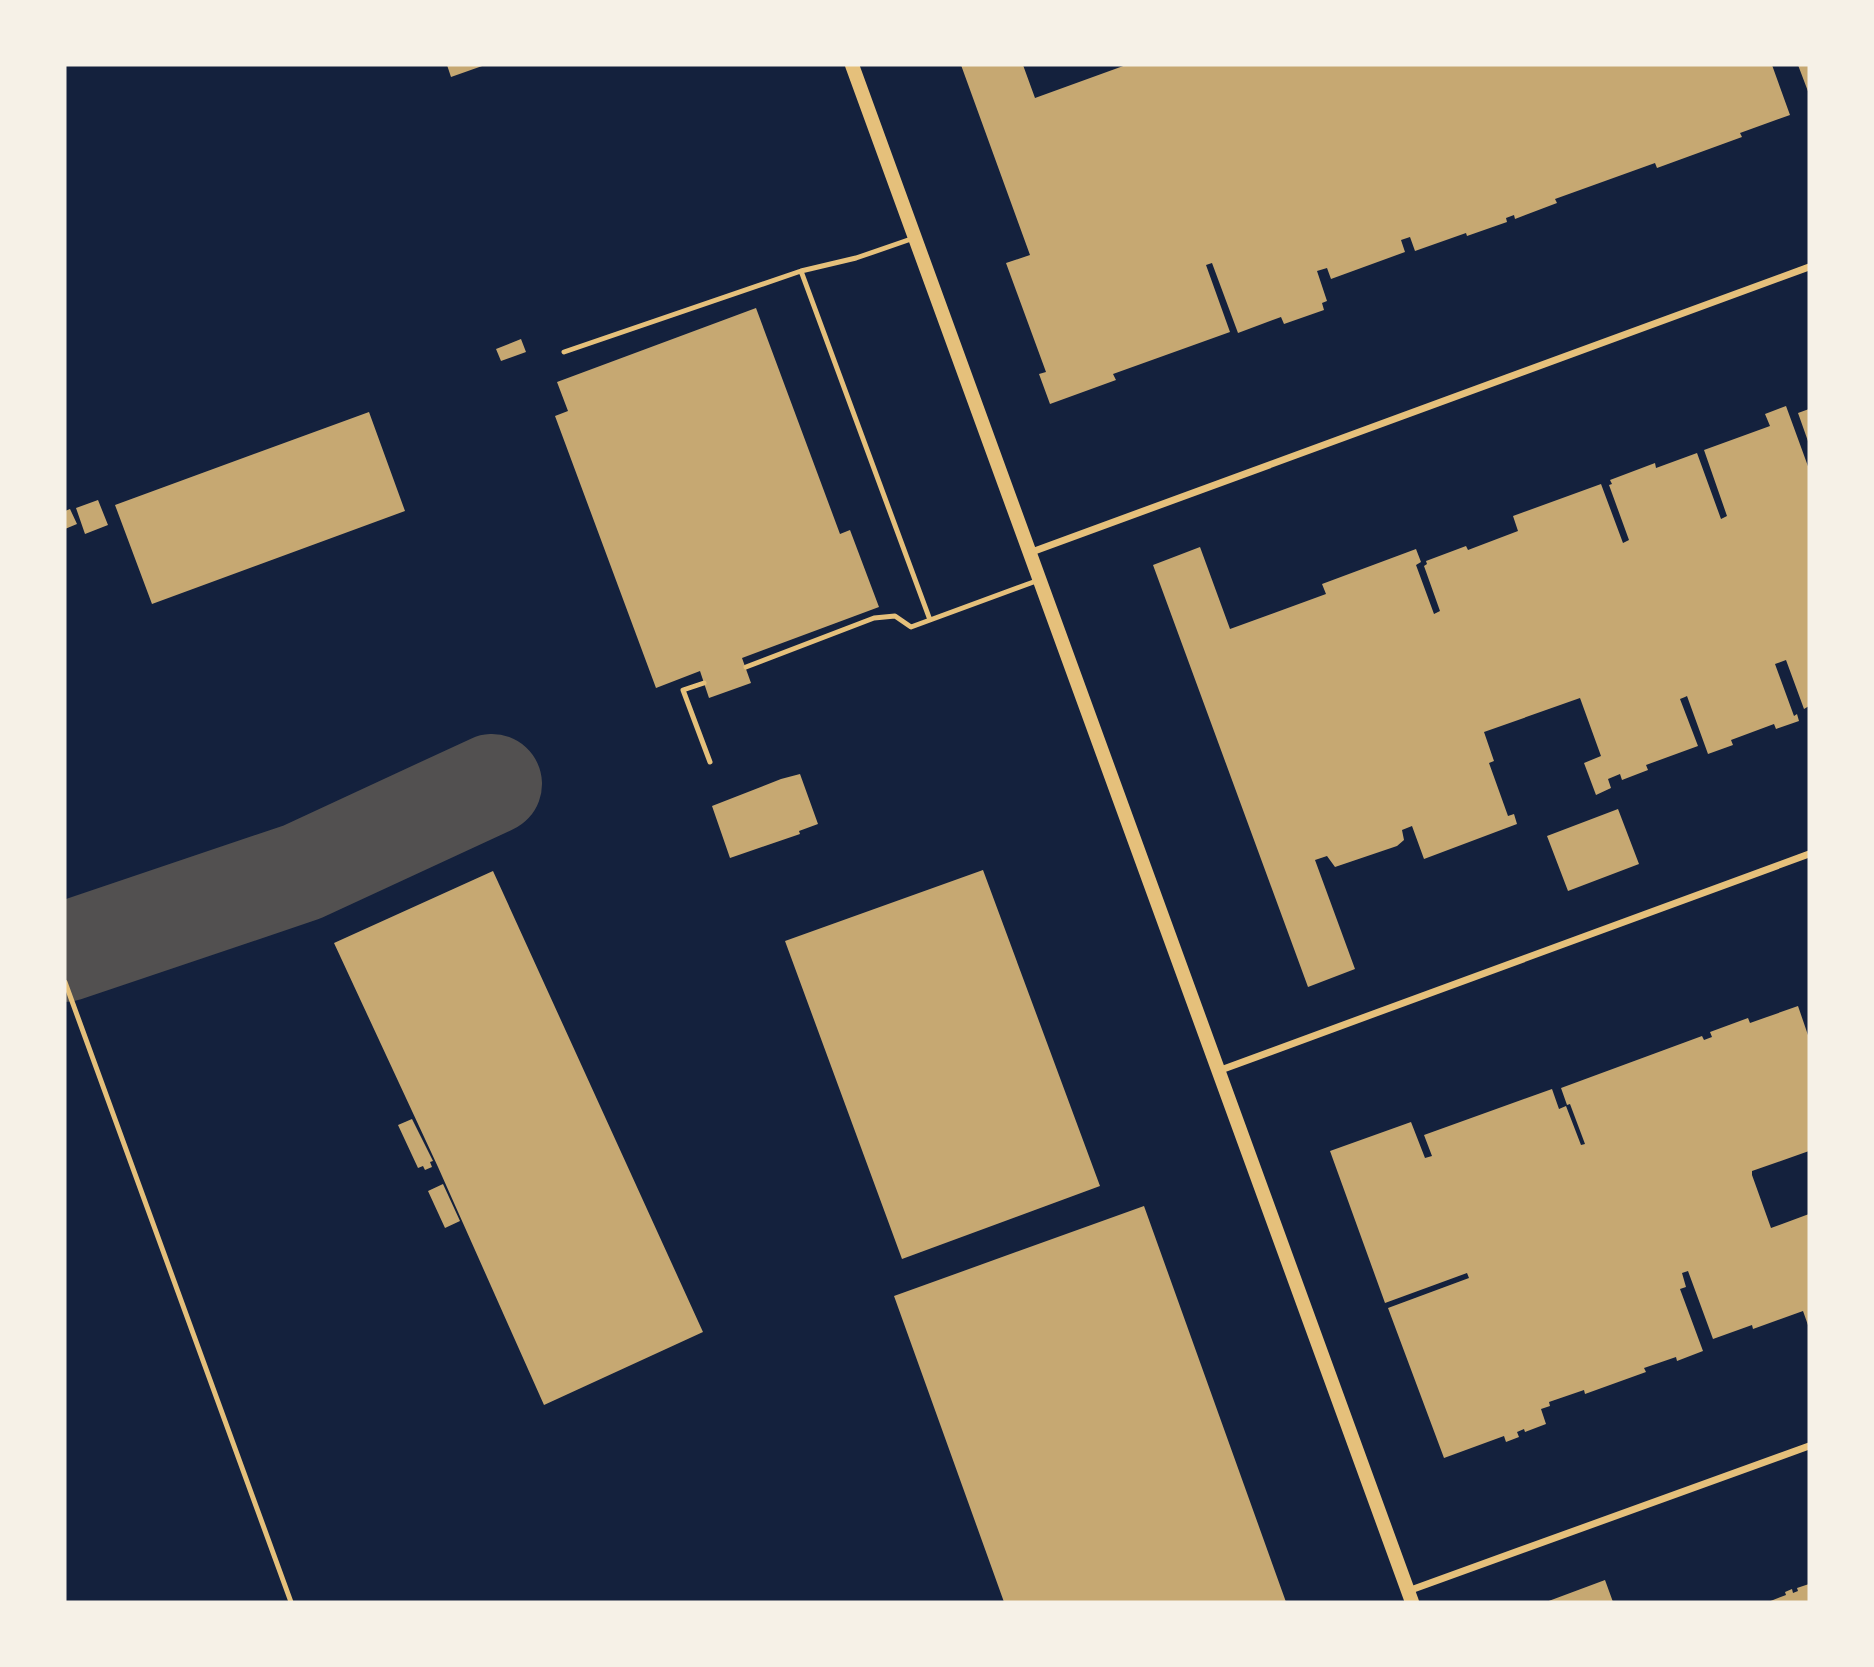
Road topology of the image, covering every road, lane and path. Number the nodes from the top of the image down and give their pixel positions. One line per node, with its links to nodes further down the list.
1 (852, 65): 2 (main road)
2 (915, 238): 4 (lane); 6 (main road)
3 (1809, 267): 6 (street)
4 (801, 271): 5 (lane); 8 (lane)
5 (564, 352)
6 (1029, 553): 7 (main road)
7 (1039, 580): 8 (lane); 14 (main road)
8 (930, 620): 9 (lane)
9 (746, 667)
10 (704, 683): 11 (lane)
11 (710, 762)
12 (1809, 854): 14 (street)
13 (65, 982): 17 (lane)
14 (1217, 1071): 16 (main road)
15 (1809, 1446): 16 (street)
16 (1410, 1597)
17 (291, 1602)

